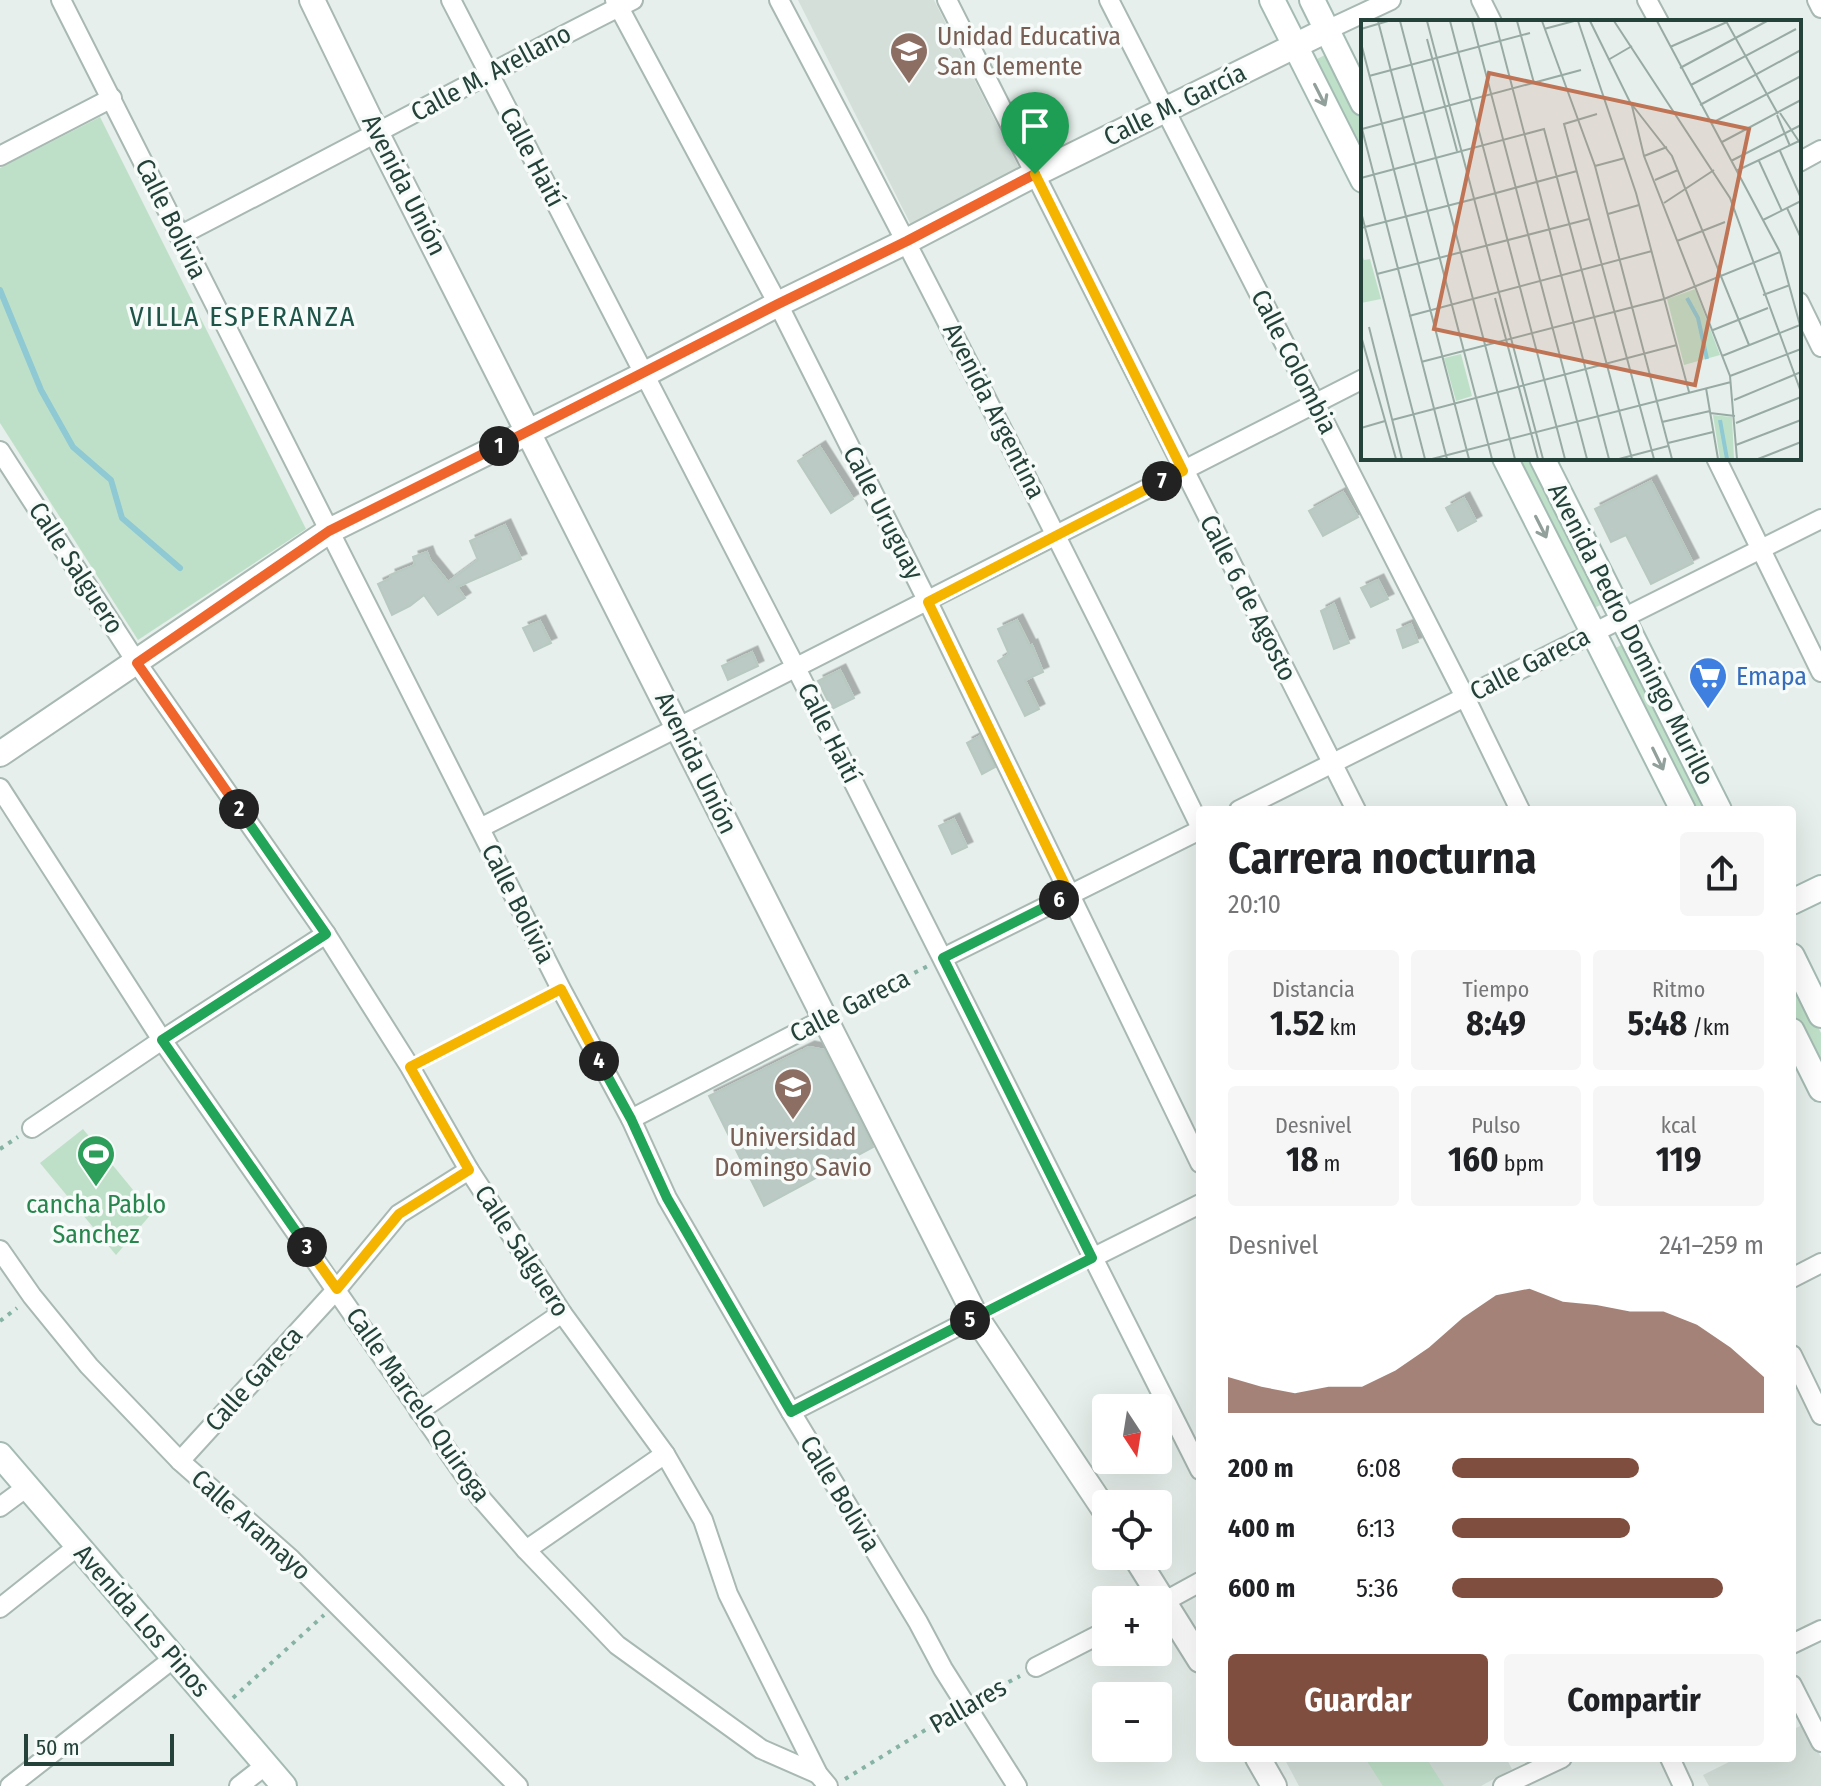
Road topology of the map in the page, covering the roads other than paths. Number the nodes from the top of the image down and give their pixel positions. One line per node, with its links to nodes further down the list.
1 (61, 0): 20 (street, Calle Bolivia)
2 (312, 0): 23 (street, Avenida Unión)
3 (451, 0): 19 (street, Calle Haití)
4 (779, 0): 30 (street, Avenida Argentina)
5 (947, 0): 27 (street, Calle 6 de Agosto)
6 (1109, 0): 22 (street, Calle Colombia)
7 (1272, 0): 18 (street)
8 (1312, 0): 17 (street)
9 (1391, 0): 17 (street, Calle M. García)
10 (1481, 0): 15 (street)
11 (1647, 0): 16 (street)
12 (1817, 0): 14 (street)
13 (622, 2): 19 (street, Calle M. Arellano); 31 (street, Calle Uruguay)
14 (1821, 8)
15 (1491, 20)
16 (1658, 20)
17 (1327, 30): 18 (street, Calle M. García); 21 (street)
18 (1295, 45): 22 (street, Calle M. García); 28 (street, one-way to 28)
19 (488, 72): 23 (street, Calle M. Arellano); 34 (street, Calle Haití)
20 (112, 98): 25 (street); 29 (street, Calle Bolivia)
21 (1361, 99)
22 (1165, 110): 27 (street, Calle M. García); 36 (street, Calle Colombia)
23 (377, 134): 29 (street, Calle M. Arellano); 37 (street, Avenida Unión)
24 (1821, 150): 26 (street)
25 (0, 156)
26 (1801, 161)
27 (1035, 174): 30 (street, Calle M. García); 42 (street, Calle 6 de Agosto)
28 (1361, 176)
29 (179, 236): 44 (street, Calle Bolivia)
30 (907, 241): 31 (street, Calle M. García); 45 (street, Avenida Argentina)
31 (778, 304): 34 (street, Calle M. García); 47 (street, Calle Uruguay)
32 (1801, 306): 33 (street)
33 (1821, 347)
34 (645, 374): 37 (street, Calle M. García); 51 (street, Calle Haití)
35 (1361, 380): 36 (street)
36 (1316, 403): 42 (street); 53 (street, Calle Colombia)
37 (530, 431): 44 (street, Calle M. García); 54 (street, Avenida Unión)
38 (0, 451): 50 (street, Calle Salguero)
39 (1506, 460): 49 (street, Avenida Pedro Domingo Murillo, one-way to 49)
40 (1543, 460): 48 (street, Avenida Pedro Domingo Murillo)
41 (1717, 460): 46 (street)
42 (1183, 471): 45 (street); 56 (street, Calle 6 de Agosto)
43 (1821, 519): 46 (street, Calle Gareca)
44 (329, 531): 50 (street, Calle M. García); 64 (street, Calle Bolivia)
45 (1057, 534): 47 (street); 63 (street, Avenida Argentina)
46 (1762, 549): 48 (street, Calle Gareca); 52 (street)
47 (928, 602): 51 (street); 67 (street, Calle Uruguay)
48 (1624, 617): 49 (street, Calle Gareca); 62 (street, Avenida Pedro Domingo Murillo)
49 (1595, 632): 53 (street, Calle Gareca); 61 (street, Avenida Pedro Domingo Murillo, one-way to 61)
50 (137, 663): 55 (street, Calle M. García); 69 (street, Calle Salguero)
51 (796, 668): 54 (street); 70 (street, Calle Haití)
52 (1821, 672)
53 (1465, 697): 56 (street, Calle Gareca); 60 (street, Calle Colombia)
54 (679, 727): 64 (street); 73 (street, Avenida Unión)
55 (0, 754)
56 (1332, 763): 58 (street, Calle Gareca); 59 (street, Calle 6 de Agosto)
57 (0, 788): 75 (street, Calle Marcelo Quiroga)
58 (1247, 806)
59 (1354, 806)
60 (1518, 806)
61 (1681, 806)
62 (1717, 806)
63 (1196, 820)
64 (480, 828): 77 (street, Calle Bolivia)
65 (1196, 830): 67 (street)
66 (1821, 888): 68 (street)
67 (1070, 895): 70 (street); 79 (street, Calle Uruguay)
68 (1796, 900)
69 (326, 934): 75 (street); 80 (street, Calle Salguero)
70 (943, 958): 83 (street, Calle Haití)
71 (1796, 964): 72 (street)
72 (1821, 1015)
73 (824, 1019): 77 (street, Calle Gareca); 88 (street, Avenida Unión)
74 (1796, 1039): 76 (street)
75 (162, 1040): 78 (street); 86 (street, Calle Marcelo Quiroga)
76 (1821, 1089)
77 (631, 1119): 91 (street, Calle Bolivia)
78 (32, 1128)
79 (1196, 1155)
80 (469, 1170): 86 (street, Calle Gareca); 87 (street, Calle Salguero)
81 (1196, 1206): 83 (street)
82 (0, 1250): 95 (street, Calle Aramayo)
83 (1092, 1258): 96 (street, Calle Haití)
84 (1821, 1263): 85 (street)
85 (1796, 1276)
86 (337, 1289): 90 (street, Calle Marcelo Quiroga); 95 (street, Calle Gareca)
87 (562, 1313): 90 (street); 93 (street, Calle Salguero)
88 (976, 1317): 91 (street); 98 (street, Avenida Unión)
89 (1796, 1363): 92 (street)
90 (419, 1411): 101 (street, Calle Marcelo Quiroga)
91 (791, 1412): 124 (street, Calle Bolivia)
92 (1821, 1415)
93 (665, 1454): 101 (street); 118 (street, Calle Salguero)
94 (0, 1455): 97 (street, Avenida Los Pinos)
95 (180, 1461): 123 (street, Calle Aramayo)
96 (1196, 1462)
97 (27, 1487): 99 (street); 100 (street, Avenida Los Pinos)
98 (1092, 1491)
99 (0, 1507)
100 (78, 1546): 104 (street); 110 (street, Avenida Los Pinos)
101 (526, 1550): 118 (street, Calle Marcelo Quiroga)
102 (1196, 1584): 103 (street)
103 (1172, 1597)
104 (0, 1608)
105 (1172, 1619): 109 (street)
106 (1821, 1630): 108 (street)
107 (1092, 1638): 111 (street, Pallares)
108 (1796, 1642)
109 (1196, 1654)
110 (174, 1658): 117 (street, Avenida Los Pinos); 120 (street)
111 (1036, 1667)
112 (1796, 1693): 113 (street)
113 (1821, 1742)
114 (1260, 1762): 125 (street)
115 (1554, 1762): 119 (street)
116 (1672, 1762): 126 (street)
117 (266, 1765): 121 (street); 122 (street, Avenida Los Pinos)
118 (826, 1782)
119 (1506, 1785)
120 (10, 1786)
121 (239, 1786)
122 (284, 1786)
123 (518, 1786)
124 (1017, 1786)
125 (1274, 1786)
126 (1683, 1786)

